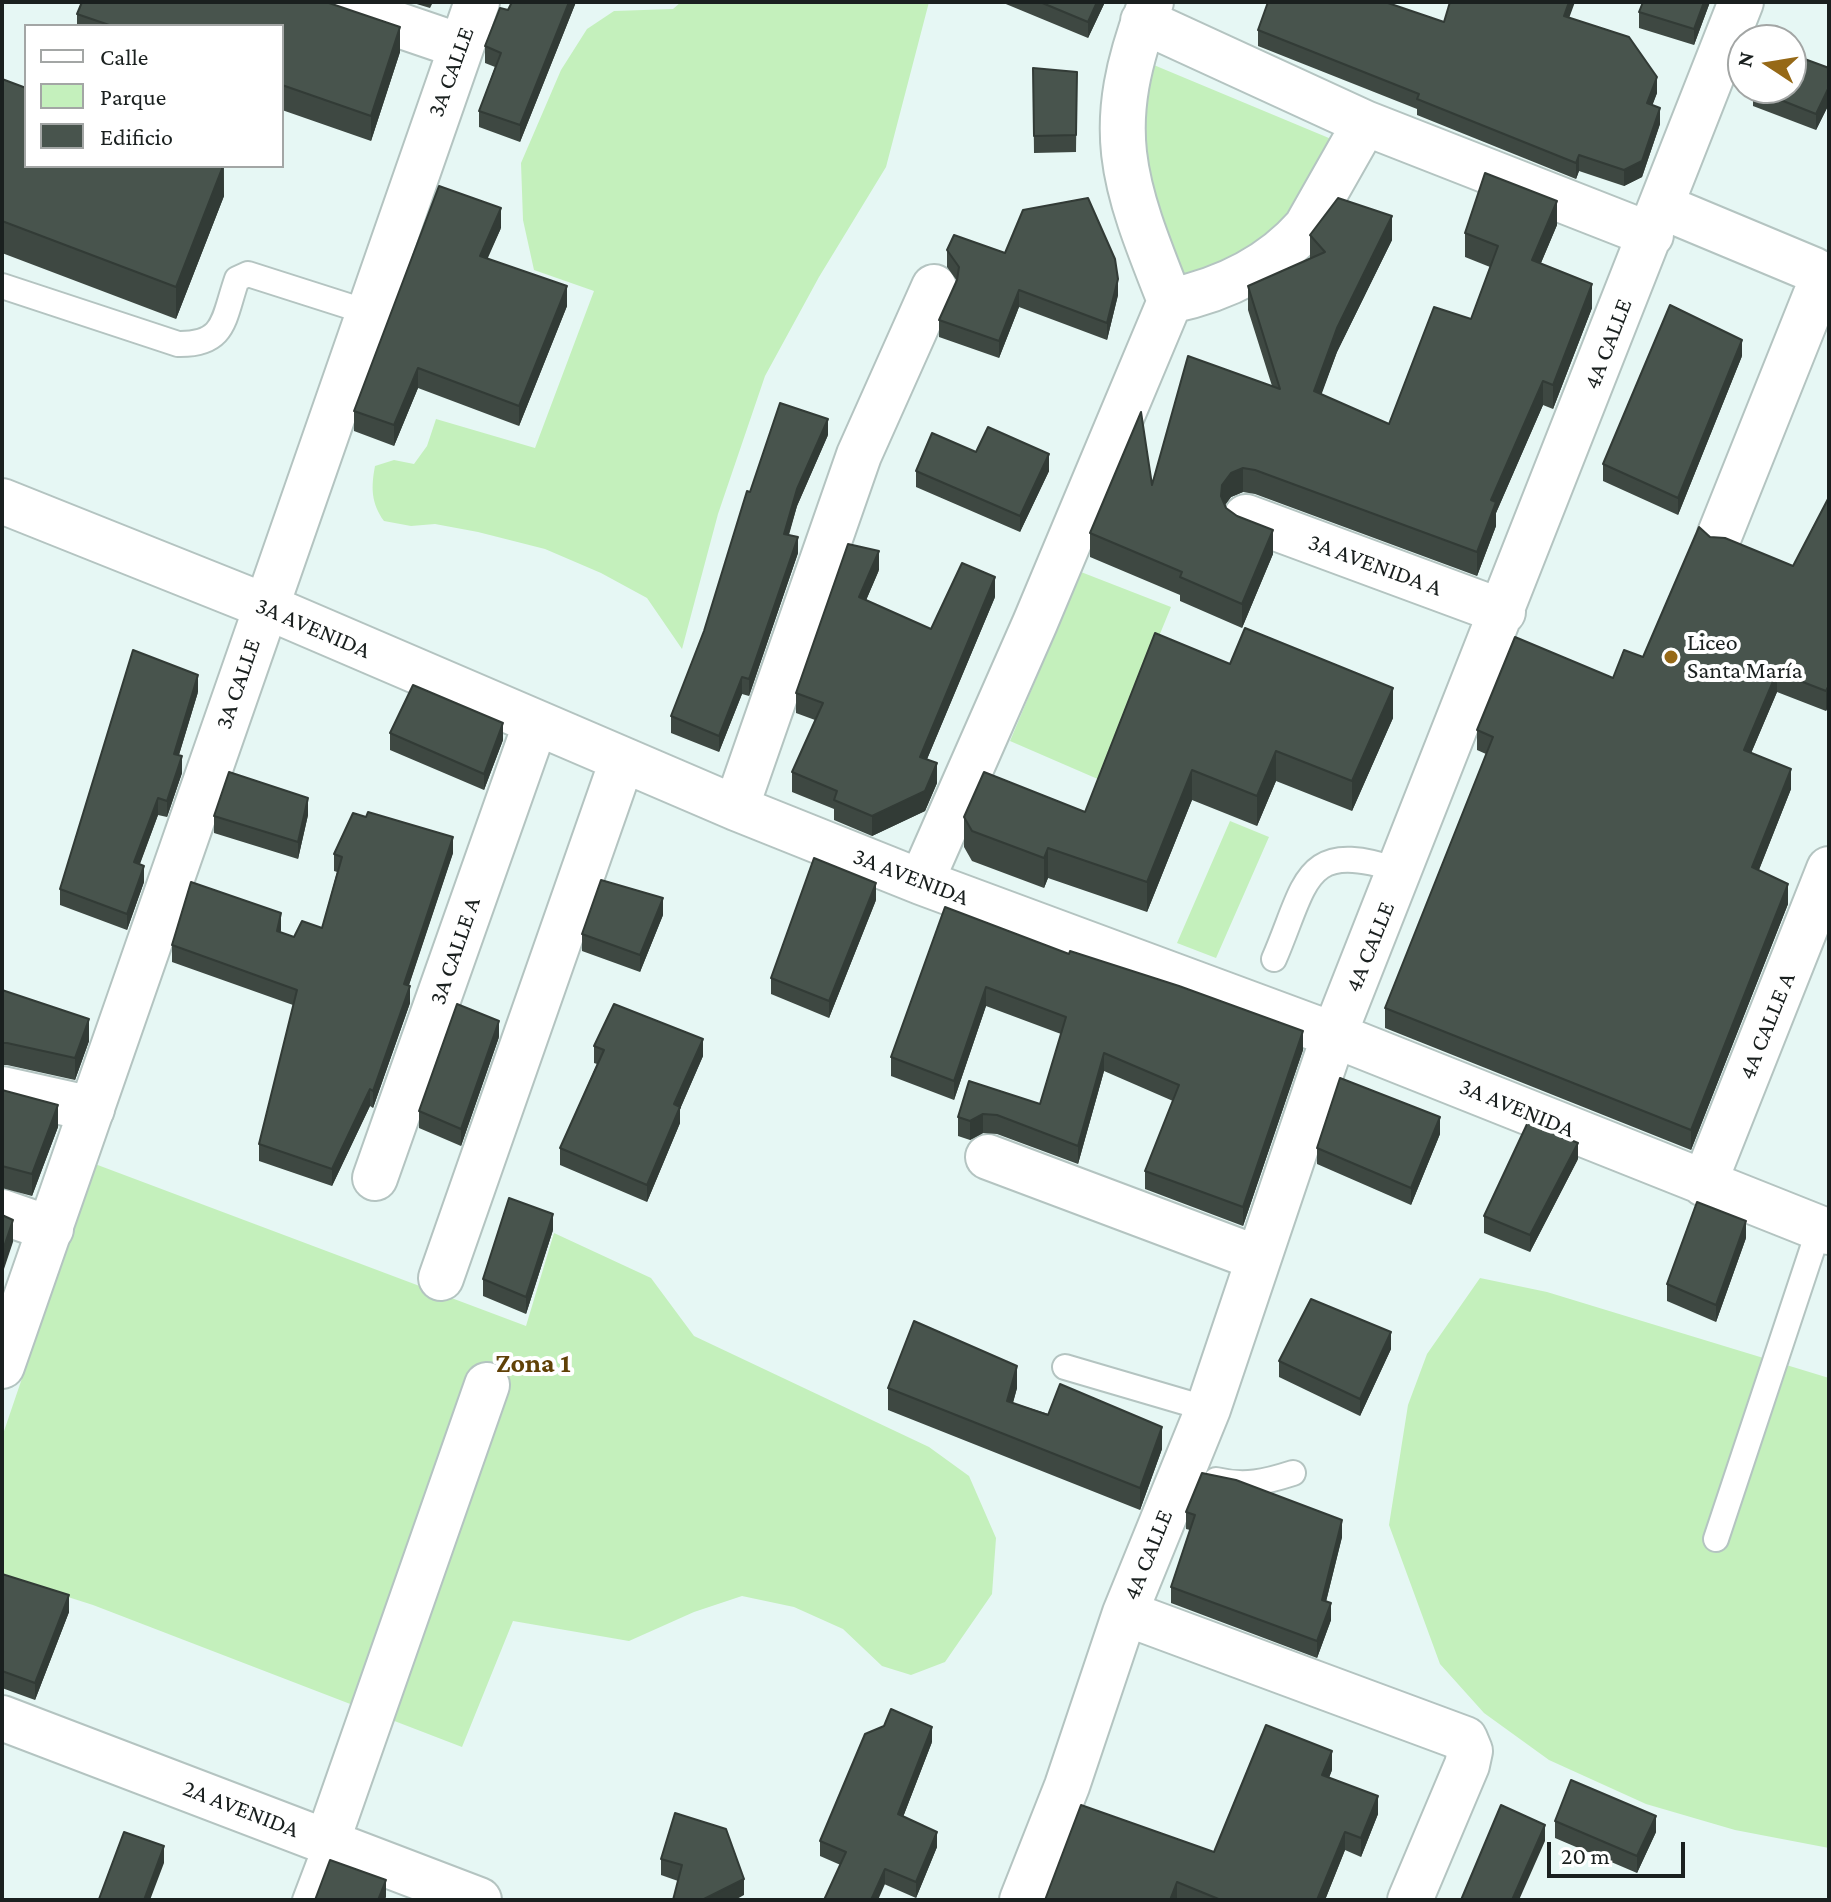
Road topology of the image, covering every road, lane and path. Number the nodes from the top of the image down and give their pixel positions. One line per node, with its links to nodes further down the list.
1 (331, 2): 5 (street)
2 (477, 2): 5 (street, 3A CALLE)
3 (1741, 2): 7 (street, 4A CALLE)
4 (1147, 12): 6 (street); 10 (street)
5 (460, 46): 11 (street, 3A CALLE)
6 (1365, 123): 7 (street); 10 (street)
7 (1657, 221): 14 (street); 16 (street, 4A CALLE)
8 (2, 286): 11 (lane)
9 (934, 287): 19 (street)
10 (1170, 301): 22 (street)
11 (367, 312): 15 (street, 3A CALLE)
12 (2, 501): 15 (street, 3A AVENIDA)
13 (1246, 517): 16 (street, 3A AVENIDA A)
14 (1720, 534)
15 (265, 606): 17 (street, 3A AVENIDA); 26 (street, 3A CALLE)
16 (1503, 612): 21 (street, 4A CALLE)
17 (535, 725): 18 (street, 3A AVENIDA); 28 (street, 3A CALLE A)
18 (622, 761): 19 (street, 3A AVENIDA); 34 (street)
19 (736, 808): 22 (street, 3A AVENIDA)
20 (1829, 869): 29 (street, 4A CALLE A)
21 (1400, 871): 23 (lane); 24 (street, 4A CALLE)
22 (921, 882): 24 (street, 3A AVENIDA)
23 (1274, 959)
24 (1334, 1035): 29 (street, 3A AVENIDA); 33 (street, 4A CALLE)
25 (2, 1089): 26 (street)
26 (92, 1109): 31 (street, 3A CALLE)
27 (988, 1157): 33 (street)
28 (375, 1178)
29 (1704, 1184): 32 (street, 3A AVENIDA)
30 (2, 1212): 31 (street)
31 (51, 1229): 35 (street, 3A CALLE)
32 (1824, 1230): 41 (lane)
33 (1257, 1258): 38 (street, 4A CALLE)
34 (441, 1278)
35 (6, 1340)
36 (1065, 1367): 38 (lane)
37 (487, 1385): 44 (street)
38 (1208, 1409): 39 (street, 4A CALLE)
39 (1183, 1468): 40 (lane); 42 (street, 4A CALLE)
40 (1293, 1473)
41 (1716, 1539)
42 (1125, 1613): 47 (street, 4A CALLE); 48 (street)
43 (2, 1718): 44 (street, 2A AVENIDA)
44 (327, 1842): 45 (lane); 46 (street, 2A AVENIDA)
45 (305, 1900)
46 (479, 1900)
47 (1022, 1900)
48 (1410, 1900)

